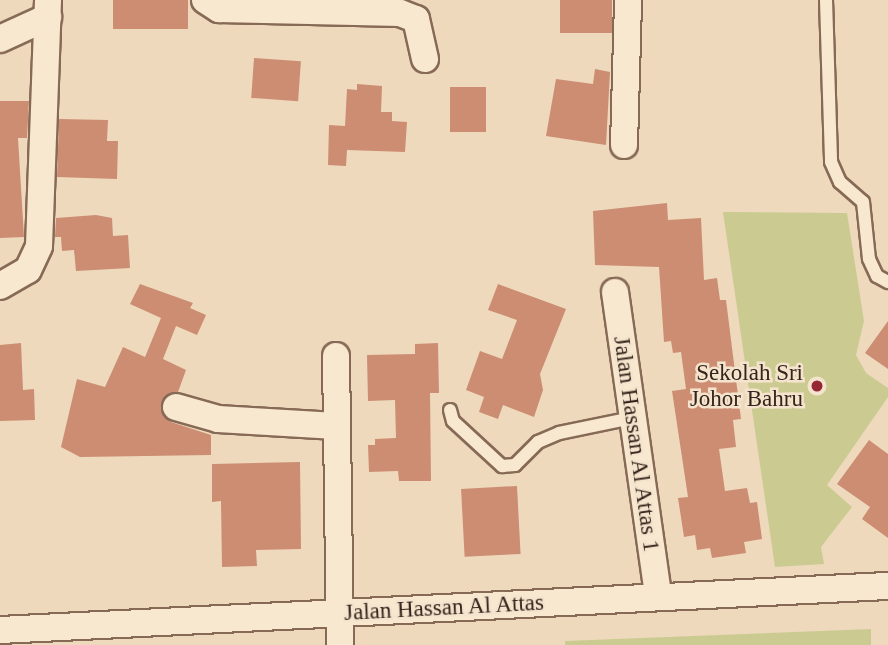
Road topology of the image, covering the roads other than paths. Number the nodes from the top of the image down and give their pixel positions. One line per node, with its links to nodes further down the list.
1 (205, 0): 6 (street)
2 (628, 0): 7 (street)
3 (826, 0): 8 (lane)
4 (48, 9): 5 (street); 9 (street)
5 (0, 39)
6 (425, 59)
7 (624, 145)
8 (888, 282)
9 (0, 286)
10 (615, 292): 14 (street, Jalan Hassan Al Attas 1)
11 (336, 356): 15 (street)
12 (176, 407): 15 (street)
13 (450, 410): 14 (lane)
14 (632, 418): 17 (street, Jalan Hassan Al Attas 1)
15 (336, 426): 18 (street)
16 (888, 586): 17 (street, Jalan Hassan Al Attas)
17 (659, 596): 18 (street, Jalan Hassan Al Attas)
18 (341, 612): 19 (street, Jalan Hassan Al Attas); 20 (street)
19 (0, 631)
20 (340, 645)

